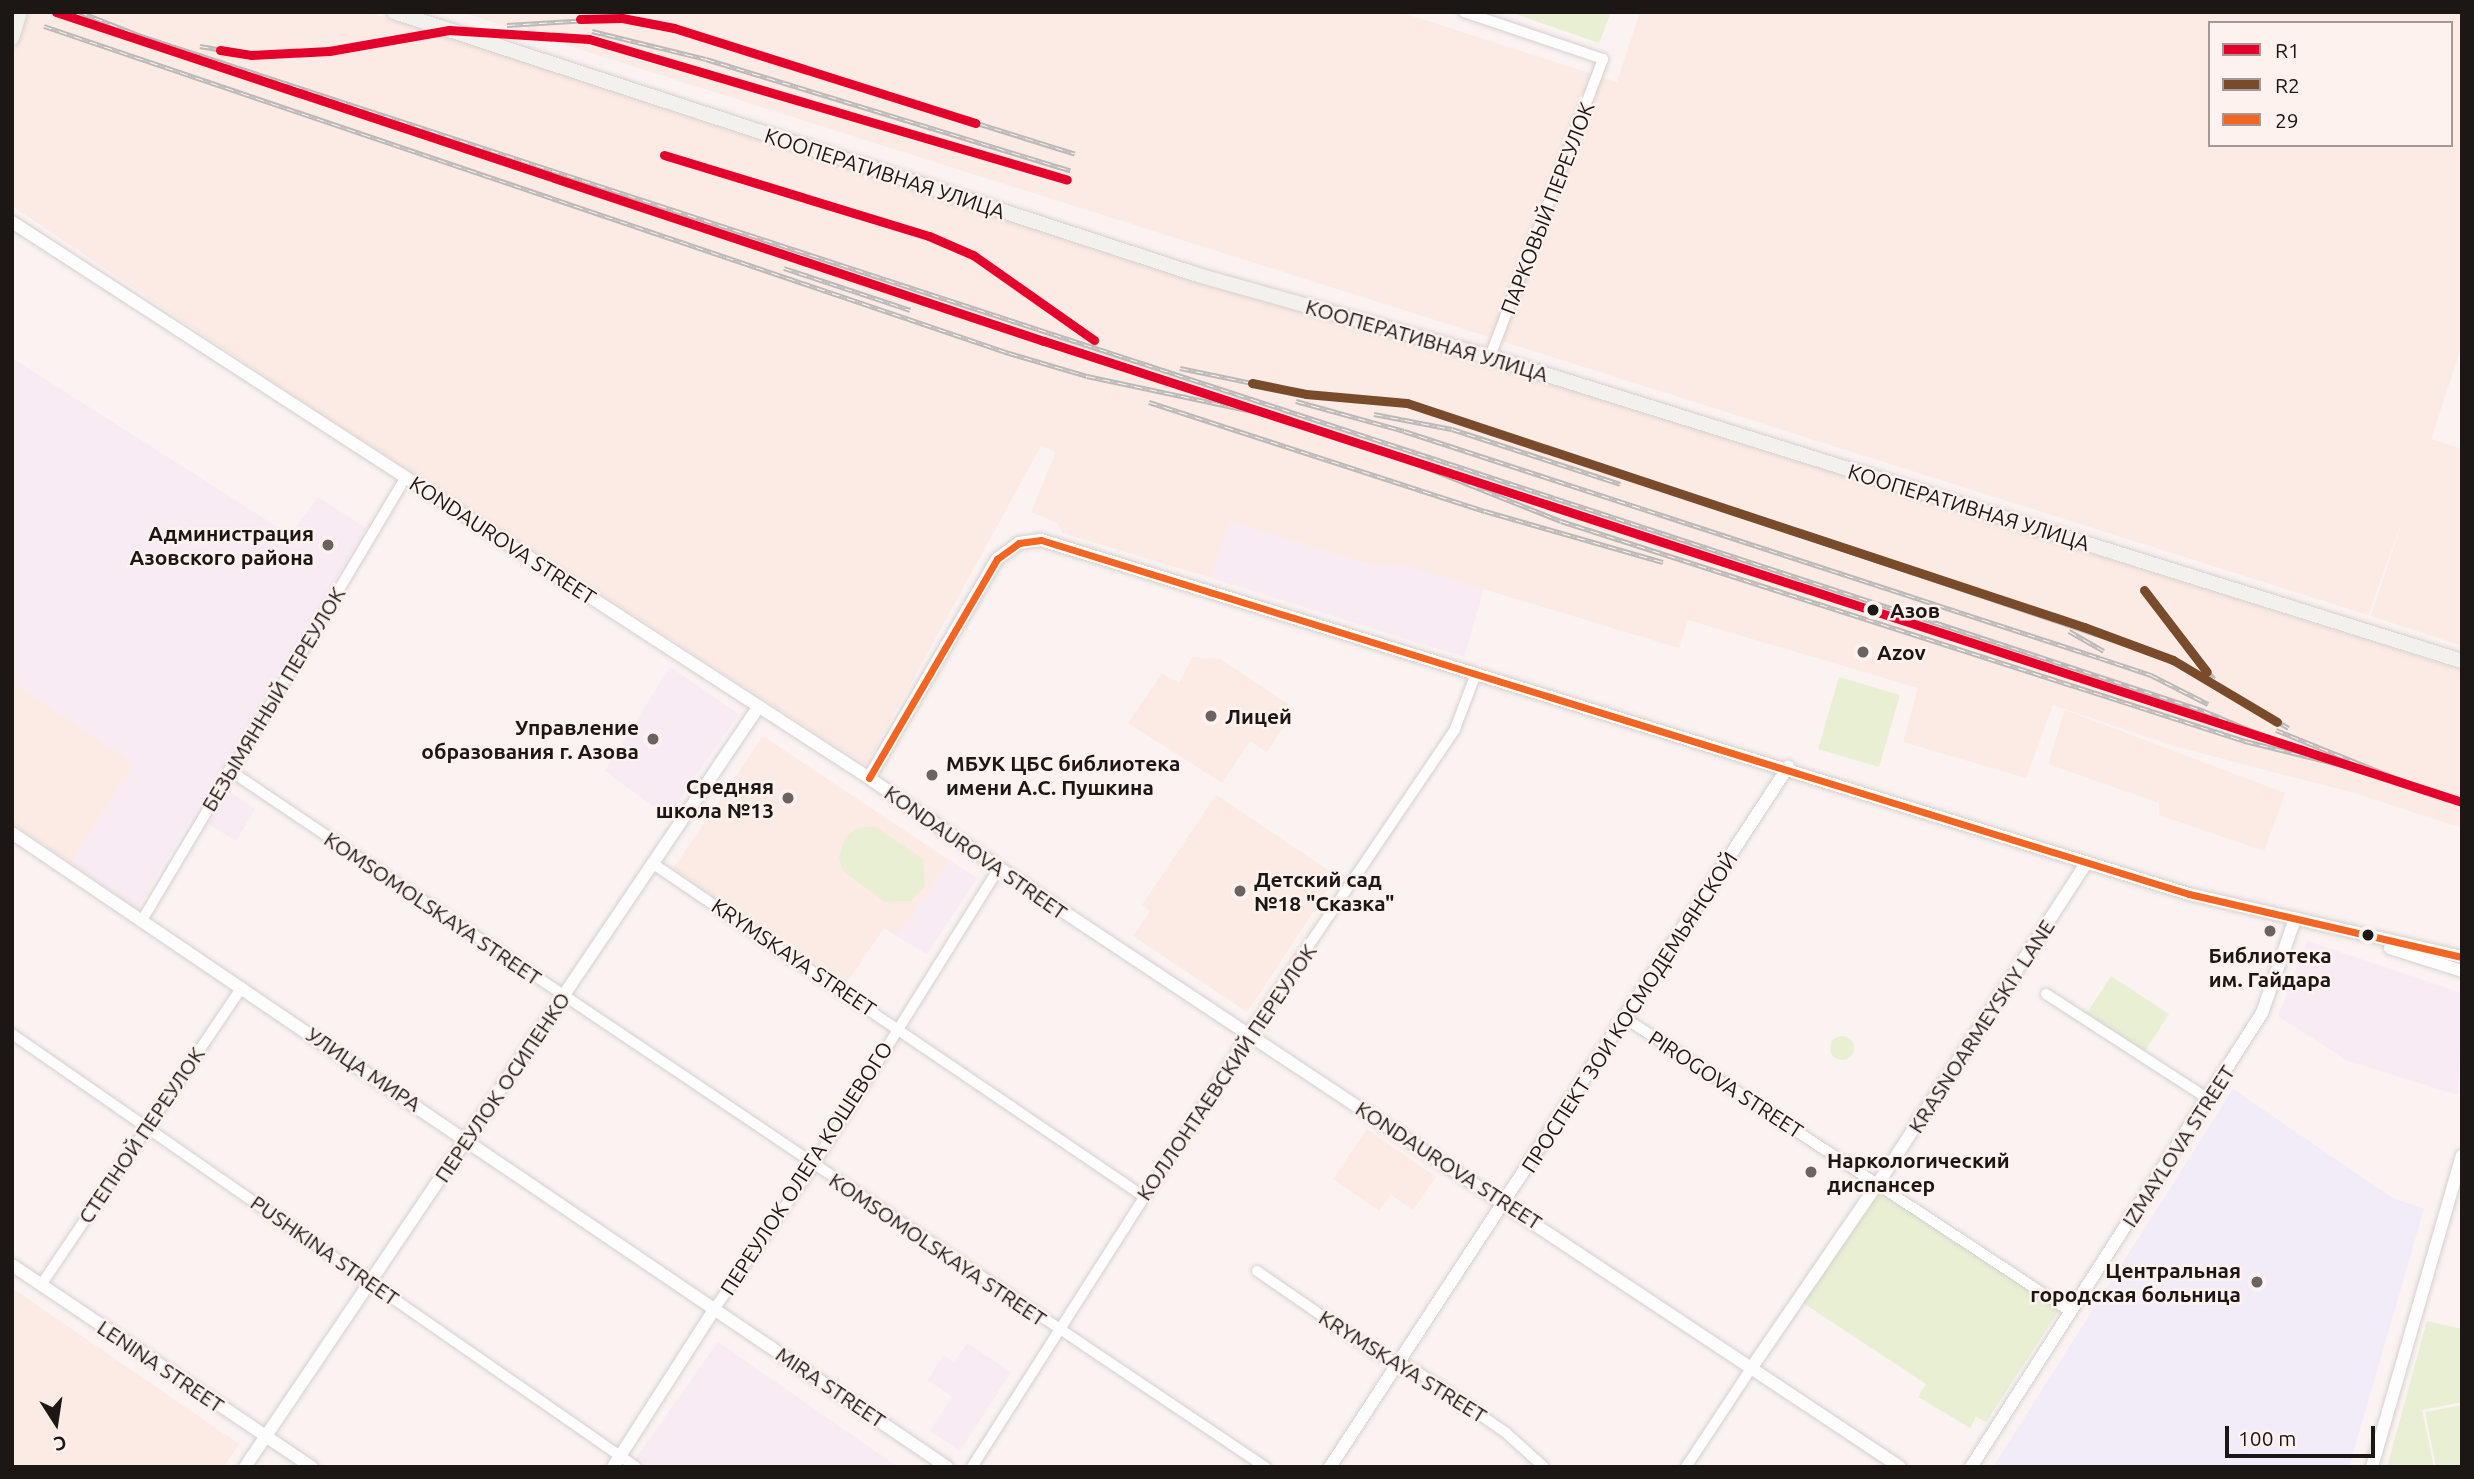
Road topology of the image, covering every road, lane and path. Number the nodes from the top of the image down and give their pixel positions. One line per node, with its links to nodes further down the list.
1 (20, 12): 4 (main road)
2 (394, 12): 6 (main road, КООПЕРАТИВНАЯ УЛИЦА)
3 (1464, 12): 6 (street, ПАРКОВЫЙ ПЕРЕУЛОК)
4 (12, 38)
5 (12, 222): 7 (street, KONDAUROVA STREET)
6 (1490, 357): 8 (main road, КООПЕРАТИВНАЯ УЛИЦА)
7 (406, 478): 10 (street, KONDAUROVA STREET); 12 (street, БЕЗЫМЯННЫЙ ПЕРЕУЛОК)
8 (2462, 661)
9 (1475, 676): 11 (street); 13 (street); 29 (street, КОЛЛОНТАЕВСКИЙ ПЕРЕУЛОК)
10 (759, 706): 13 (street, KONDAUROVA STREET); 15 (street, ПЕРЕУЛОК ОСИПЕНКО)
11 (1788, 767): 16 (street); 26 (street, ПРОСПЕКТ ЗОИ КОСМОДЕМЬЯНСКОЙ)
12 (229, 770): 19 (street, БЕЗЫМЯННЫЙ ПЕРЕУЛОК); 25 (street, KOMSOMOLSKAYA STREET)
13 (869, 778): 17 (street, KONDAUROVA STREET)
14 (12, 833): 19 (street, УЛИЦА МИРА)
15 (652, 863): 25 (street, ПЕРЕУЛОК ОСИПЕНКО); 27 (street, KRYMSKAYA STREET)
16 (2086, 863): 18 (street); 35 (street, KRASNOARMEYSKIY LANE)
17 (999, 868): 27 (street, ПЕРЕУЛОК ОЛЕГА КОШЕВОГО); 29 (street, KONDAUROVA STREET)
18 (2295, 919): 20 (street); 30 (street, IZMAYLOVA STREET)
19 (141, 922): 23 (street, УЛИЦА МИРА)
20 (2317, 924): 21 (street); 22 (street)
21 (2462, 957)
22 (2462, 971)
23 (242, 987): 31 (street, СТЕПНОЙ ПЕРЕУЛОК); 32 (street, УЛИЦА МИРА)
24 (2046, 994): 30 (street)
25 (562, 996): 32 (street, ПЕРЕУЛОК ОСИПЕНКО); 34 (street, KOMSOMOLSKAYA STREET)
26 (1625, 1018): 35 (street, PIROGOVA STREET); 37 (street, ПРОСПЕКТ ЗОИ КОСМОДЕМЬЯНСКОЙ)
27 (898, 1026): 34 (street, ПЕРЕУЛОК ОЛЕГА КОШЕВОГО); 36 (street, KRYMSKAYA STREET)
28 (12, 1034): 31 (street, PUSHKINA STREET)
29 (1250, 1034): 36 (street, КОЛЛОНТАЕВСКИЙ ПЕРЕУЛОК); 37 (street, KONDAUROVA STREET)
30 (2208, 1099): 43 (street, IZMAYLOVA STREET)
31 (147, 1124): 40 (street, PUSHKINA STREET); 41 (street, СТЕПНОЙ ПЕРЕУЛОК)
32 (468, 1139): 40 (street, ПЕРЕУЛОК ОСИПЕНКО); 42 (street, УЛИЦА МИРА)
33 (2462, 1156): 60 (street)
34 (814, 1164): 42 (street, ПЕРЕУЛОК ОЛЕГА КОШЕВОГО); 44 (street, KOMSOMOLSKAYA STREET)
35 (1878, 1184): 43 (street, PIROGOVA STREET); 46 (street, KRASNOARMEYSKIY LANE)
36 (1143, 1196): 44 (street, КОЛЛОНТАЕВСКИЙ ПЕРЕУЛОК)
37 (1505, 1201): 45 (street, ПРОСПЕКТ ЗОИ КОСМОДЕМЬЯНСКОЙ); 46 (street, KONDAUROVA STREET)
38 (12, 1265): 41 (street, LENINA STREET)
39 (1257, 1271): 45 (street, KRYMSKAYA STREET)
40 (371, 1282): 47 (street, ПЕРЕУЛОК ОСИПЕНКО); 48 (street, PUSHKINA STREET)
41 (41, 1285): 47 (street, LENINA STREET)
42 (715, 1308): 48 (street, ПЕРЕУЛОК ОЛЕГА КОШЕВОГО); 52 (street, MIRA STREET)
43 (2071, 1312): 59 (street, IZMAYLOVA STREET)
44 (1058, 1330): 53 (street, КОЛЛОНТАЕВСКИЙ ПЕРЕУЛОК); 54 (street, KOMSOMOLSKAYA STREET)
45 (1400, 1361): 55 (street, ПРОСПЕКТ ЗОИ КОСМОДЕМЬЯНСКОЙ); 56 (street, KRYMSKAYA STREET)
46 (1752, 1367): 57 (street, KRASNOARMEYSKIY LANE); 58 (street, KONDAUROVA STREET)
47 (266, 1437): 49 (street, ПЕРЕУЛОК ОСИПЕНКО); 50 (street, LENINA STREET)
48 (616, 1461): 51 (street, PUSHKINA STREET)
49 (245, 1467)
50 (312, 1467)
51 (636, 1467)
52 (947, 1467)
53 (972, 1467)
54 (1265, 1467)
55 (1330, 1467)
56 (1544, 1467)
57 (1686, 1467)
58 (1900, 1467)
59 (1971, 1467)
60 (2372, 1467)

